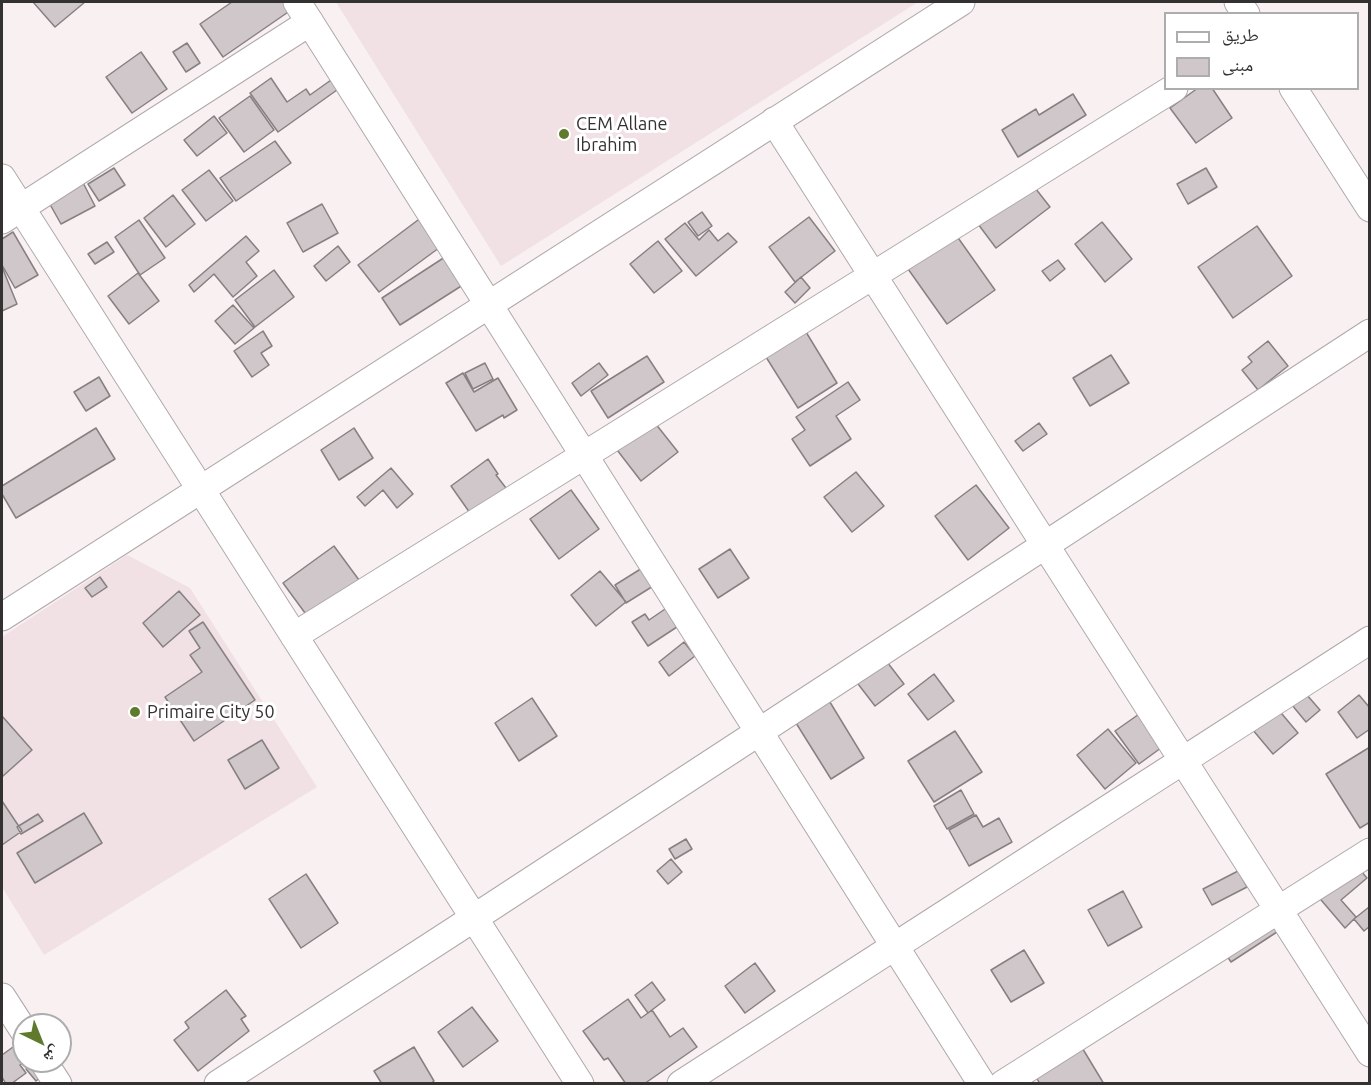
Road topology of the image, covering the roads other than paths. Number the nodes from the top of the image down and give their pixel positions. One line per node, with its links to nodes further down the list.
1 (961, 2): 5 (street)
2 (303, 12): 8 (street); 10 (street)
3 (1171, 90): 9 (street)
4 (1294, 90): 7 (street)
5 (774, 121): 9 (street); 10 (street)
6 (2, 178): 8 (street)
7 (1370, 208)
8 (11, 214): 13 (street)
9 (872, 276): 12 (street); 14 (street)
10 (488, 304): 12 (street); 13 (street)
11 (1370, 333): 14 (street)
12 (584, 455): 16 (street); 18 (street)
13 (200, 489): 15 (street); 16 (street)
14 (1045, 545): 18 (street); 19 (street)
15 (2, 617)
16 (294, 636): 22 (street)
17 (1370, 640): 19 (street)
18 (759, 732): 22 (street); 23 (street)
19 (1183, 761): 21 (street); 23 (street)
20 (1370, 852): 21 (street)
21 (1278, 910): 26 (street); 31 (street)
22 (474, 918): 27 (street); 28 (street)
23 (895, 946): 29 (street); 30 (street)
24 (2, 996): 25 (street)
25 (13, 1013)
26 (1370, 1053)
27 (218, 1083)
28 (580, 1083)
29 (681, 1083)
30 (982, 1083)
31 (1003, 1083)

